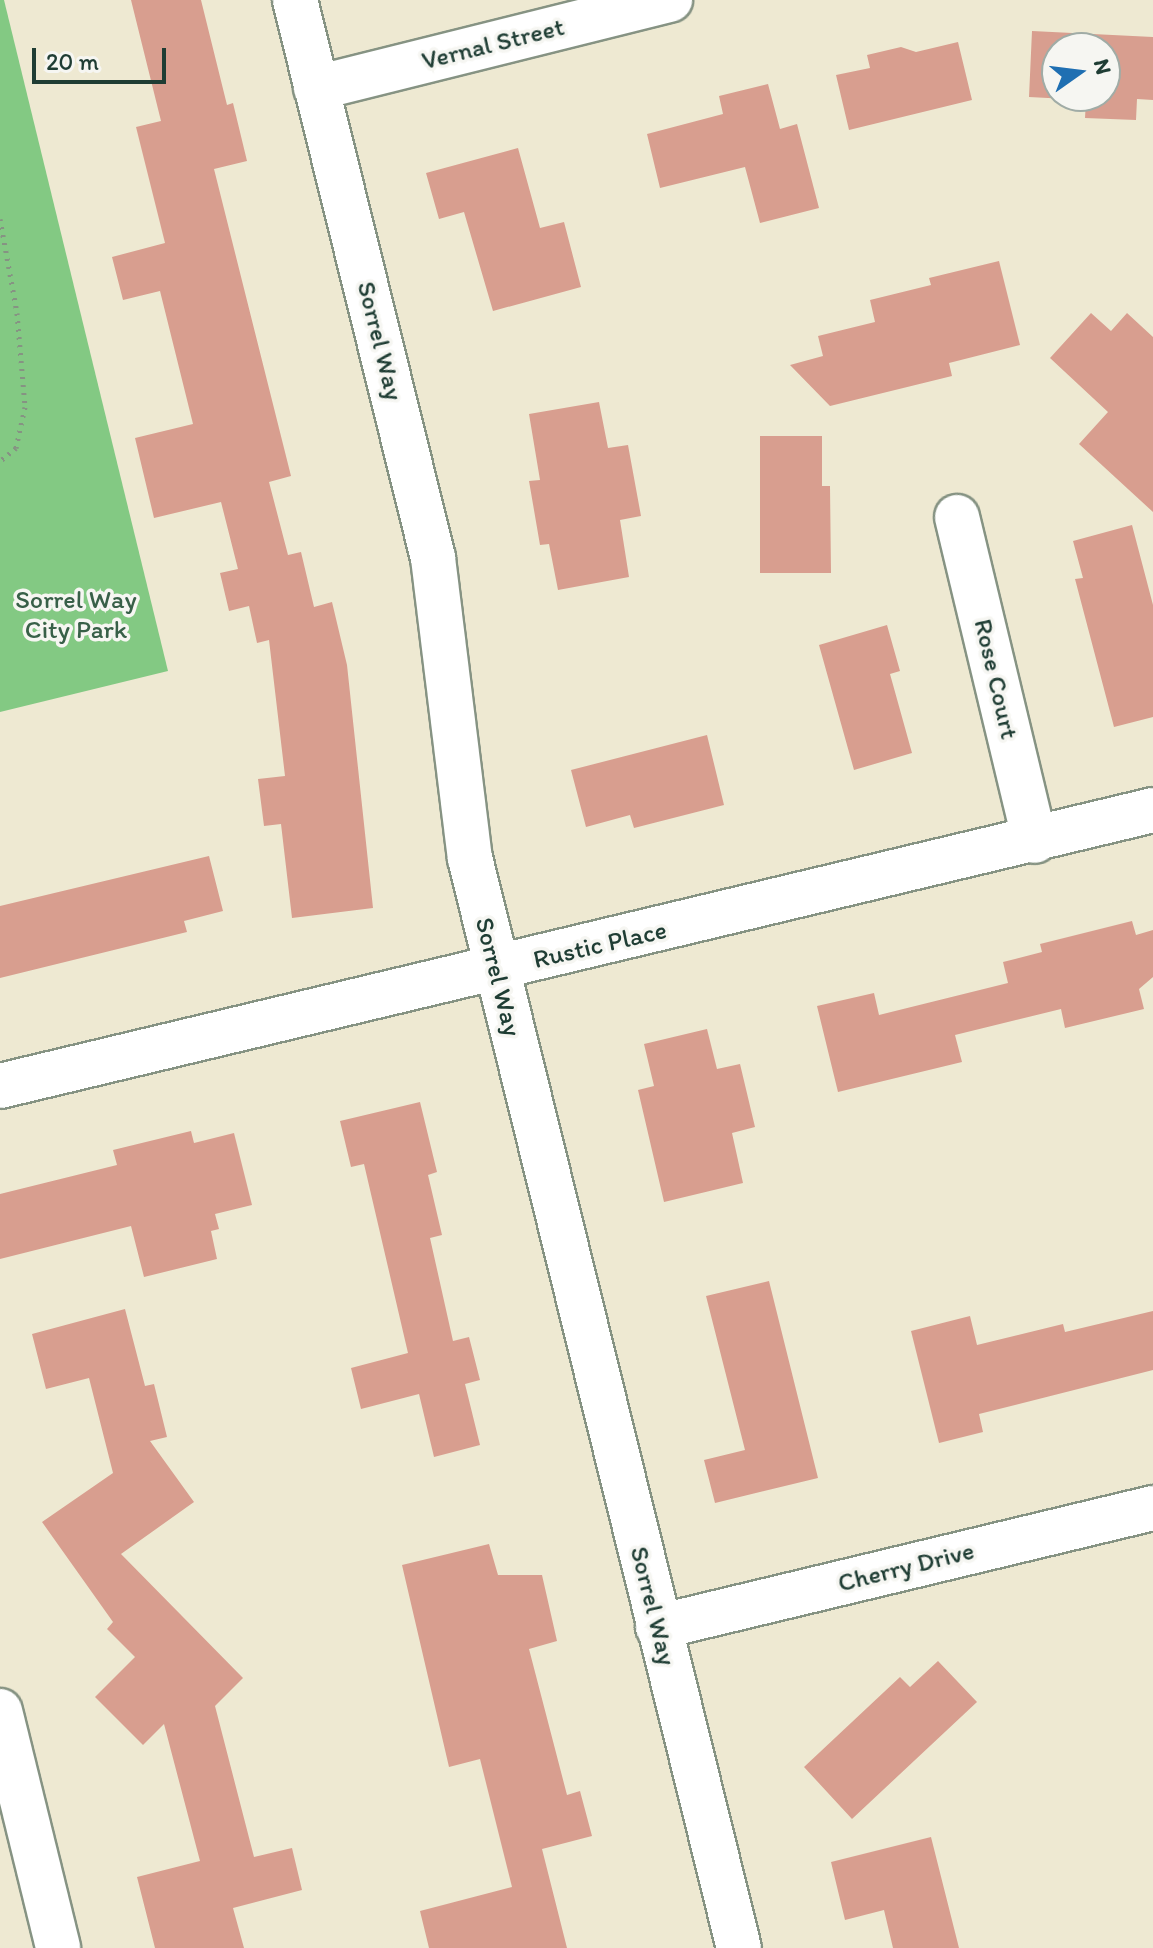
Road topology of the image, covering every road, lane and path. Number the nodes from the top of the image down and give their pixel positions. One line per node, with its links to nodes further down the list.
1 (295, 0): 3 (street, Sorrel Way)
2 (670, 0): 3 (street, Vernal Street)
3 (316, 88): 9 (street, Sorrel Way)
4 (0, 219): 5 (path)
5 (0, 461)
6 (957, 517): 8 (street, Rose Court)
7 (1153, 810): 8 (street, Rustic Place)
8 (1035, 841): 9 (street, Rustic Place)
9 (495, 970): 10 (street, Rustic Place); 12 (street, Sorrel Way)
10 (0, 1086)
11 (1153, 1508): 12 (street, Cherry Drive)
12 (658, 1627): 15 (street, Sorrel Way)
13 (2, 1732): 14 (street)
14 (58, 1948)
15 (739, 1948)

